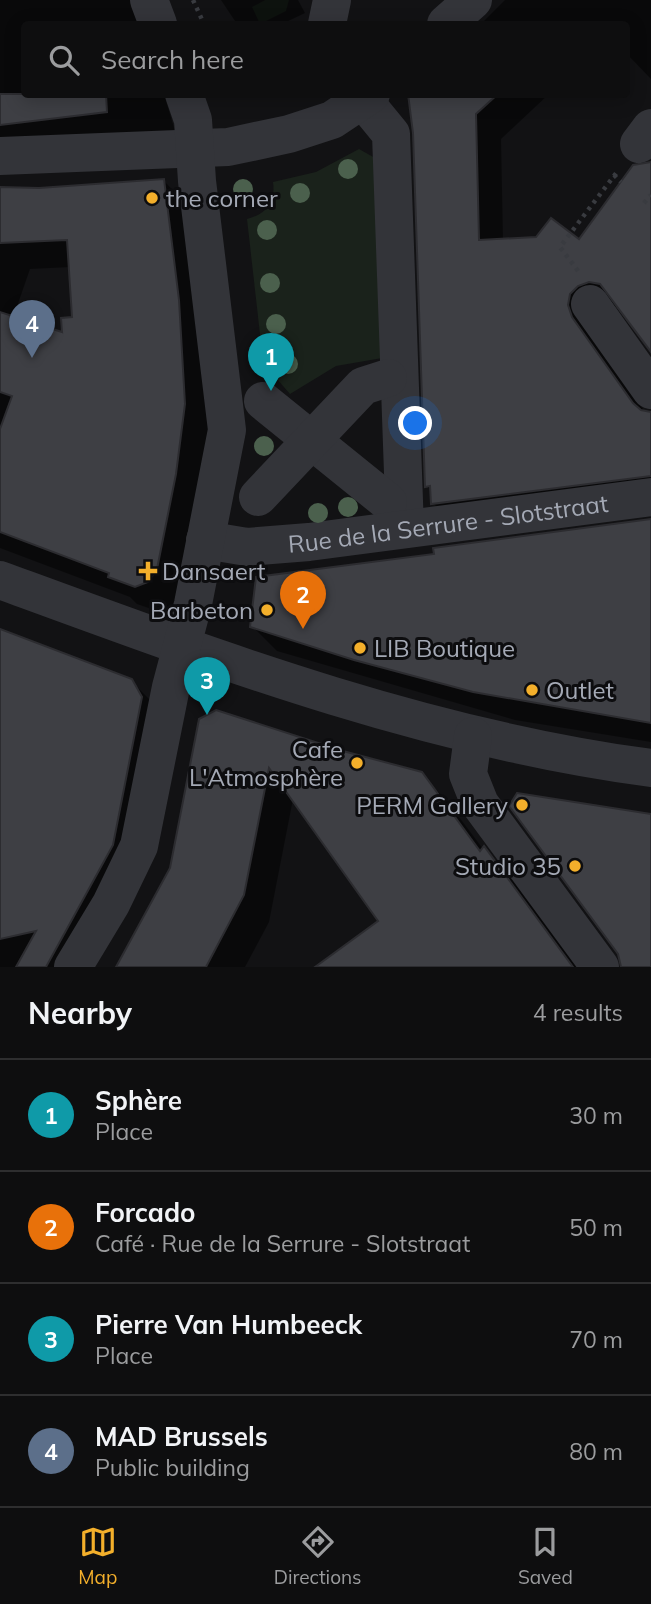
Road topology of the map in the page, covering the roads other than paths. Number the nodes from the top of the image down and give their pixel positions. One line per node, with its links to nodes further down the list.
1 (149, 0): 4 (street)
2 (332, 0): 5 (street)
3 (472, 0): 6 (street)
4 (158, 21)
5 (328, 21)
6 (449, 21)
7 (185, 98): 9 (street)
8 (348, 102): 9 (street); 18 (street)
9 (195, 147): 10 (street); 19 (street)
10 (0, 156)
11 (587, 292): 13 (street)
12 (388, 378): 15 (street)
13 (651, 390)
14 (263, 401): 15 (street)
15 (312, 440): 16 (street); 18 (street)
16 (258, 497)
17 (651, 498): 18 (street, Rue de la Serrure - Slotstraat)
18 (396, 515): 19 (street, Rue de la Serrure - Slotstraat)
19 (205, 540): 21 (street)
20 (0, 580): 21 (street)
21 (182, 646): 22 (street); 24 (street)
22 (473, 736): 23 (street); 25 (street)
23 (651, 768)
24 (74, 967)
25 (600, 967)

